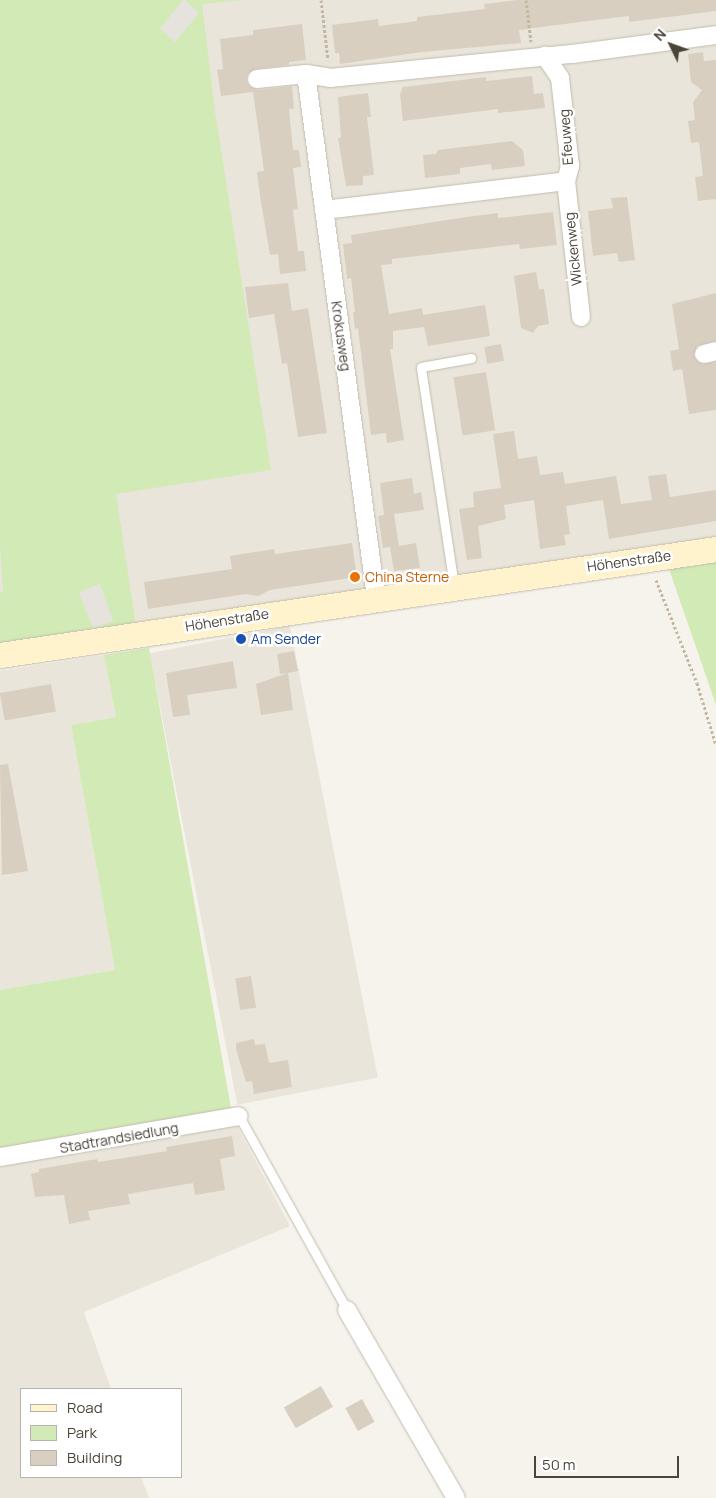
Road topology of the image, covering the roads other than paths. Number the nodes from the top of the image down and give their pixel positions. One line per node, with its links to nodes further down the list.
1 (716, 35): 2 (street)
2 (572, 54): 3 (street); 5 (street)
3 (538, 57): 4 (street); 5 (street, Efeuweg)
4 (306, 74): 6 (street); 8 (street, Krokusweg)
5 (560, 78): 7 (street, Efeuweg)
6 (257, 79)
7 (566, 180): 8 (street, Efeuweg); 9 (street, Wickenweg)
8 (324, 210): 13 (street, Krokusweg)
9 (581, 317)
10 (471, 358): 12 (lane)
11 (716, 549): 12 (street, Höhenstraße)
12 (454, 586): 13 (street, Höhenstraße)
13 (376, 597): 14 (street, Höhenstraße)
14 (0, 655)
15 (239, 1116): 16 (street, Stadtrandsiedlung); 17 (lane)
16 (0, 1157)
17 (347, 1310): 18 (street)
18 (456, 1498)

